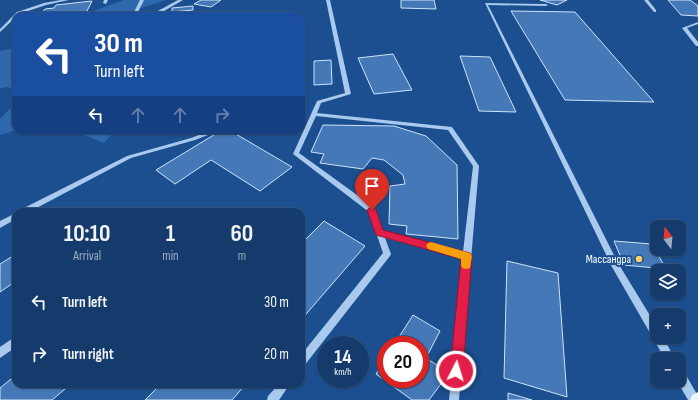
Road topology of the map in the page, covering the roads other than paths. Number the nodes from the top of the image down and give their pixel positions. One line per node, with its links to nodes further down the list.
1 (67, 0): 8 (lane)
2 (142, 0): 9 (lane)
3 (181, 0): 10 (lane)
4 (328, 0): 15 (lane)
5 (646, 0): 7 (lane)
6 (546, 5): 22 (lane)
7 (655, 11)
8 (21, 12)
9 (136, 12)
10 (159, 12)
11 (12, 19): 13 (lane)
12 (698, 23): 14 (lane)
13 (0, 31)
14 (698, 45)
15 (314, 114): 20 (lane); 21 (lane)
16 (207, 134): 17 (lane)
17 (31, 208)
18 (12, 218): 19 (lane)
19 (0, 225)
20 (379, 233): 21 (lane); 25 (lane)
21 (467, 256): 29 (lane)
22 (650, 324)
23 (12, 344): 24 (lane)
24 (0, 352)
25 (305, 358)
26 (686, 385): 30 (lane)
27 (282, 388): 28 (lane)
28 (272, 400)
29 (454, 400)
30 (696, 400)

